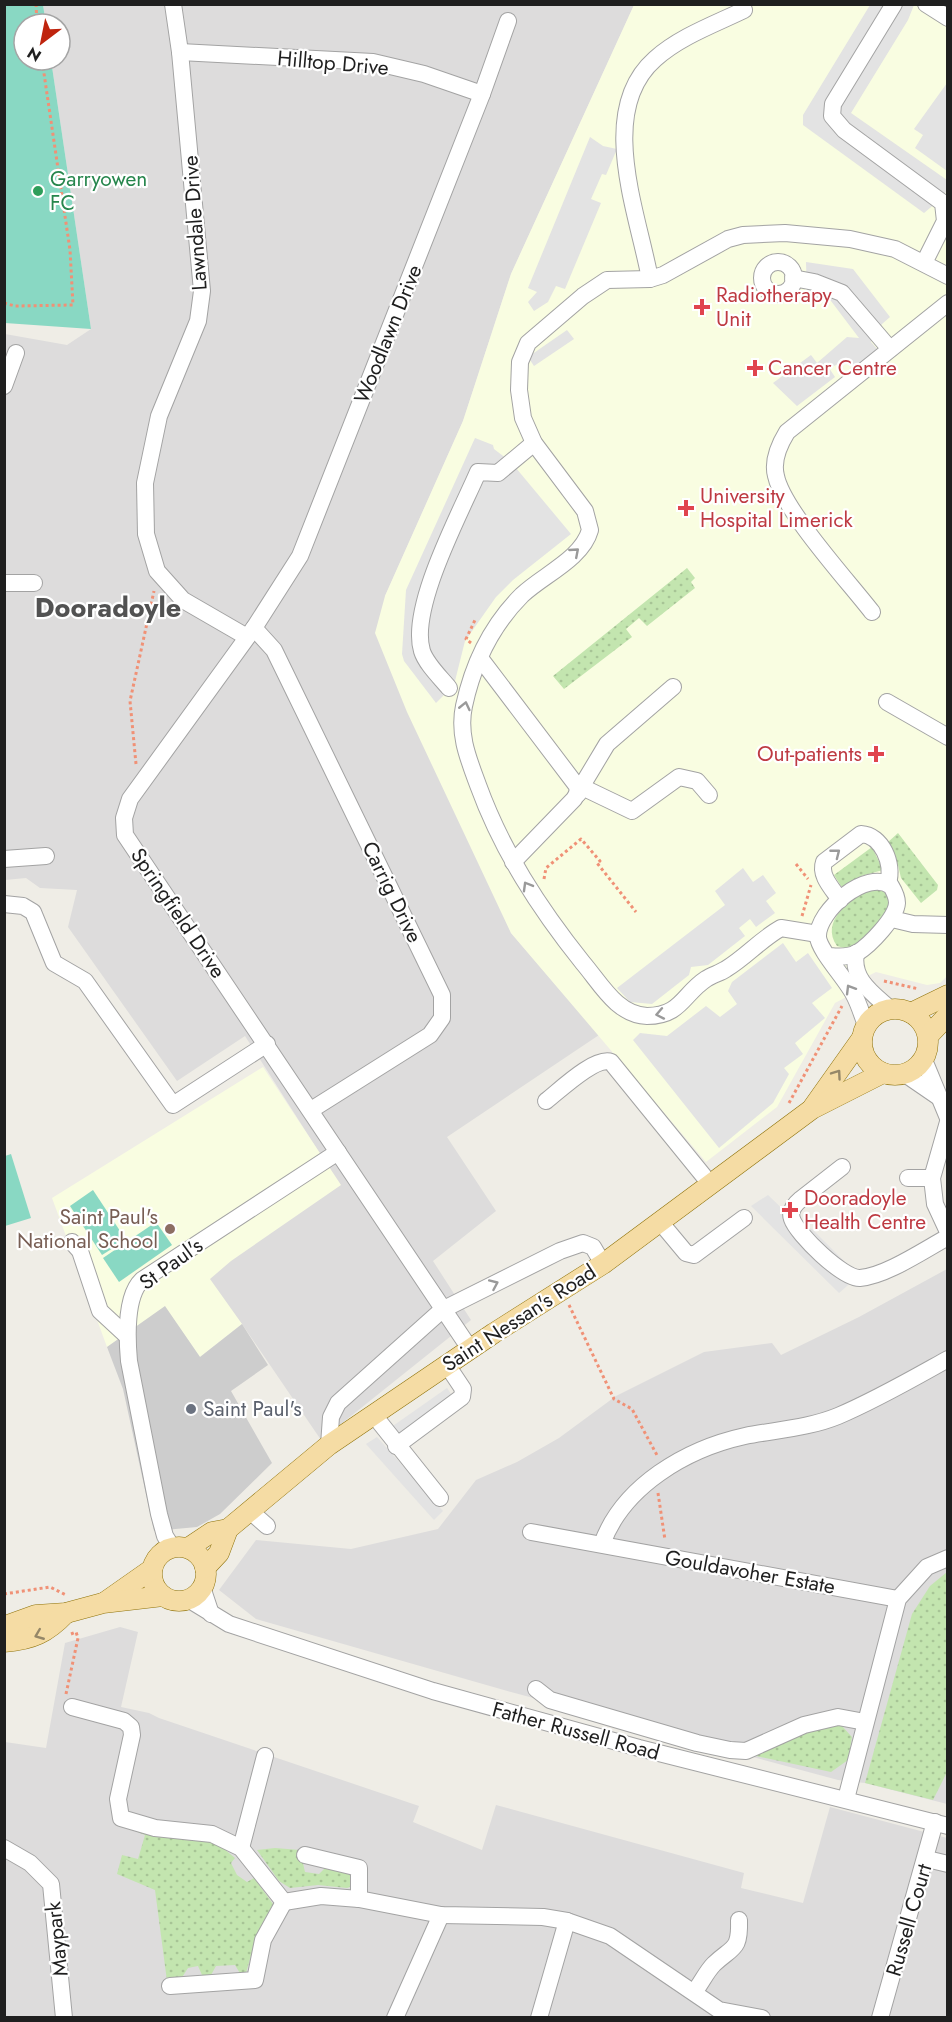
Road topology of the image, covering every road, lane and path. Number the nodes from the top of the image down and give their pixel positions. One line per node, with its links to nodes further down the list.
1 (173, 4): 7 (street, Lawndale Drive)
2 (894, 4): 10 (street)
3 (926, 4): 5 (street)
4 (744, 10): 13 (street)
5 (948, 18)
6 (508, 21): 9 (street, Woodlawn Drive)
7 (180, 52): 9 (street, Hilltop Drive); 20 (street, Lawndale Drive)
8 (44, 72): 14 (path)
9 (482, 94): 24 (street, Woodlawn Drive)
10 (924, 262): 11 (street); 13 (street)
11 (948, 276)
12 (793, 278): 16 (street)
13 (650, 279): 19 (street)
14 (4, 303)
15 (948, 303): 16 (street)
16 (890, 349): 23 (street)
17 (16, 353): 18 (street)
18 (4, 386)
19 (534, 443): 25 (street, one-way to 19); 27 (street)
20 (158, 571): 24 (street, Lawndale Drive); 30 (path)
21 (4, 583): 22 (street)
22 (34, 583)
23 (872, 612)
24 (251, 633): 30 (street, Springfield Drive); 64 (street, Carrig Drive)
25 (480, 658): 31 (street); 35 (street, one-way to 25)
26 (673, 687): 31 (street)
27 (449, 688)
28 (887, 702): 29 (street)
29 (948, 737)
30 (138, 787): 57 (street, Springfield Drive)
31 (580, 791): 32 (street); 35 (street)
32 (709, 795)
33 (46, 856): 34 (street)
34 (4, 859)
35 (513, 862): 38 (street, one-way to 35)
36 (796, 864): 44 (path)
37 (888, 883): 39 (street); 39 (street, one-way to 37); 42 (street)
38 (535, 900): 41 (path); 44 (street, one-way to 38)
39 (840, 900): 45 (street)
40 (4, 904): 57 (street)
41 (636, 912)
42 (892, 919): 43 (street); 46 (street)
43 (948, 925)
44 (798, 929): 45 (street)
45 (818, 934): 47 (street)
46 (856, 953): 47 (street); 52 (street)
47 (830, 956): 55 (street, one-way to 47)
48 (878, 980): 49 (path)
49 (928, 990)
50 (948, 995): 53 (main road)
51 (848, 1000): 66 (path)
52 (890, 1009): 53 (main road); 55 (main road)
53 (911, 1012): 56 (main road)
54 (948, 1015): 56 (main road)
55 (864, 1032): 59 (main road); 63 (main road, Saint Nessan's Road, one-way to 55)
56 (928, 1036): 58 (main road)
57 (267, 1044): 64 (street, Springfield Drive)
58 (924, 1060): 60 (main road); 61 (street)
59 (883, 1073): 60 (main road); 63 (main road, Saint Nessan's Road)
60 (905, 1074): 61 (street)
61 (941, 1098): 65 (street)
62 (546, 1101): 71 (street)
63 (812, 1109): 66 (main road, Saint Nessan's Road)
64 (311, 1110): 67 (street, Springfield Drive)
65 (948, 1120): 70 (street)
66 (785, 1128): 71 (main road, Saint Nessan's Road)
67 (338, 1152): 79 (street, Springfield Drive); 80 (street, St Paul's)
68 (842, 1167): 75 (street)
69 (908, 1178): 70 (street)
70 (932, 1178): 74 (street)
71 (711, 1185): 73 (main road, Saint Nessan's Road)
72 (744, 1218): 73 (street)
73 (661, 1223): 77 (main road, Saint Nessan's Road)
74 (948, 1232)
75 (948, 1237)
76 (72, 1242): 80 (street)
77 (603, 1264): 78 (main road, Saint Nessan's Road); 79 (street, one-way to 77)
78 (562, 1290): 81 (main road, Saint Nessan's Road); 87 (path)
79 (442, 1310): 81 (street, Springfield Drive); 85 (street)
80 (127, 1336): 94 (street, St Paul's)
81 (470, 1349): 83 (main road, Saint Nessan's Road)
82 (948, 1359): 87 (street)
83 (447, 1365): 84 (main road, Saint Nessan's Road); 86 (street)
84 (373, 1414): 85 (main road, Saint Nessan's Road); 86 (street)
85 (329, 1445): 89 (main road, Saint Nessan's Road)
86 (396, 1446): 88 (street)
87 (660, 1473): 93 (street); 95 (path)
88 (440, 1498)
89 (250, 1511): 90 (street); 91 (main road, Saint Nessan's Road)
90 (267, 1526)
91 (228, 1529): 94 (main road, Saint Nessan's Road); 98 (main road, Saint Nessan's Road)
92 (531, 1532): 93 (street, Gouldavoher Estate)
93 (602, 1544): 95 (street, Gouldavoher Estate)
94 (180, 1548): 97 (main road); 98 (main road)
95 (667, 1556): 101 (street, Gouldavoher Estate)
96 (948, 1558): 101 (street)
97 (152, 1569): 100 (main road); 102 (main road)
98 (198, 1585): 100 (main road); 111 (street, Father Russell Road)
99 (4, 1594): 102 (path)
100 (163, 1596): 102 (main road)
101 (898, 1599): 109 (street)
102 (96, 1605): 103 (main road)
103 (66, 1614): 104 (main road); 106 (main road, one-way to 106)
104 (4, 1630)
105 (67, 1636): 108 (path)
106 (4, 1642)
107 (536, 1689): 109 (street)
108 (72, 1707): 114 (street)
109 (865, 1722): 111 (street)
110 (265, 1756): 114 (street)
111 (846, 1799): 112 (street, Father Russell Road)
112 (941, 1824): 116 (street, Russell Court)
113 (4, 1848): 126 (street, Maypark)
114 (241, 1848): 119 (street)
115 (305, 1855): 118 (street)
116 (927, 1859): 117 (street); 130 (street, Russell Court)
117 (948, 1864)
118 (359, 1899): 119 (street); 120 (street)
119 (284, 1902): 123 (street)
120 (441, 1915): 122 (street); 127 (street)
121 (739, 1920): 124 (street)
122 (567, 1921): 124 (street); 128 (street)
123 (170, 1986)
124 (694, 1992): 125 (street)
125 (718, 2014): 129 (street)
126 (64, 2018)
127 (395, 2018)
128 (539, 2018)
129 (762, 2018)
130 (880, 2018)

